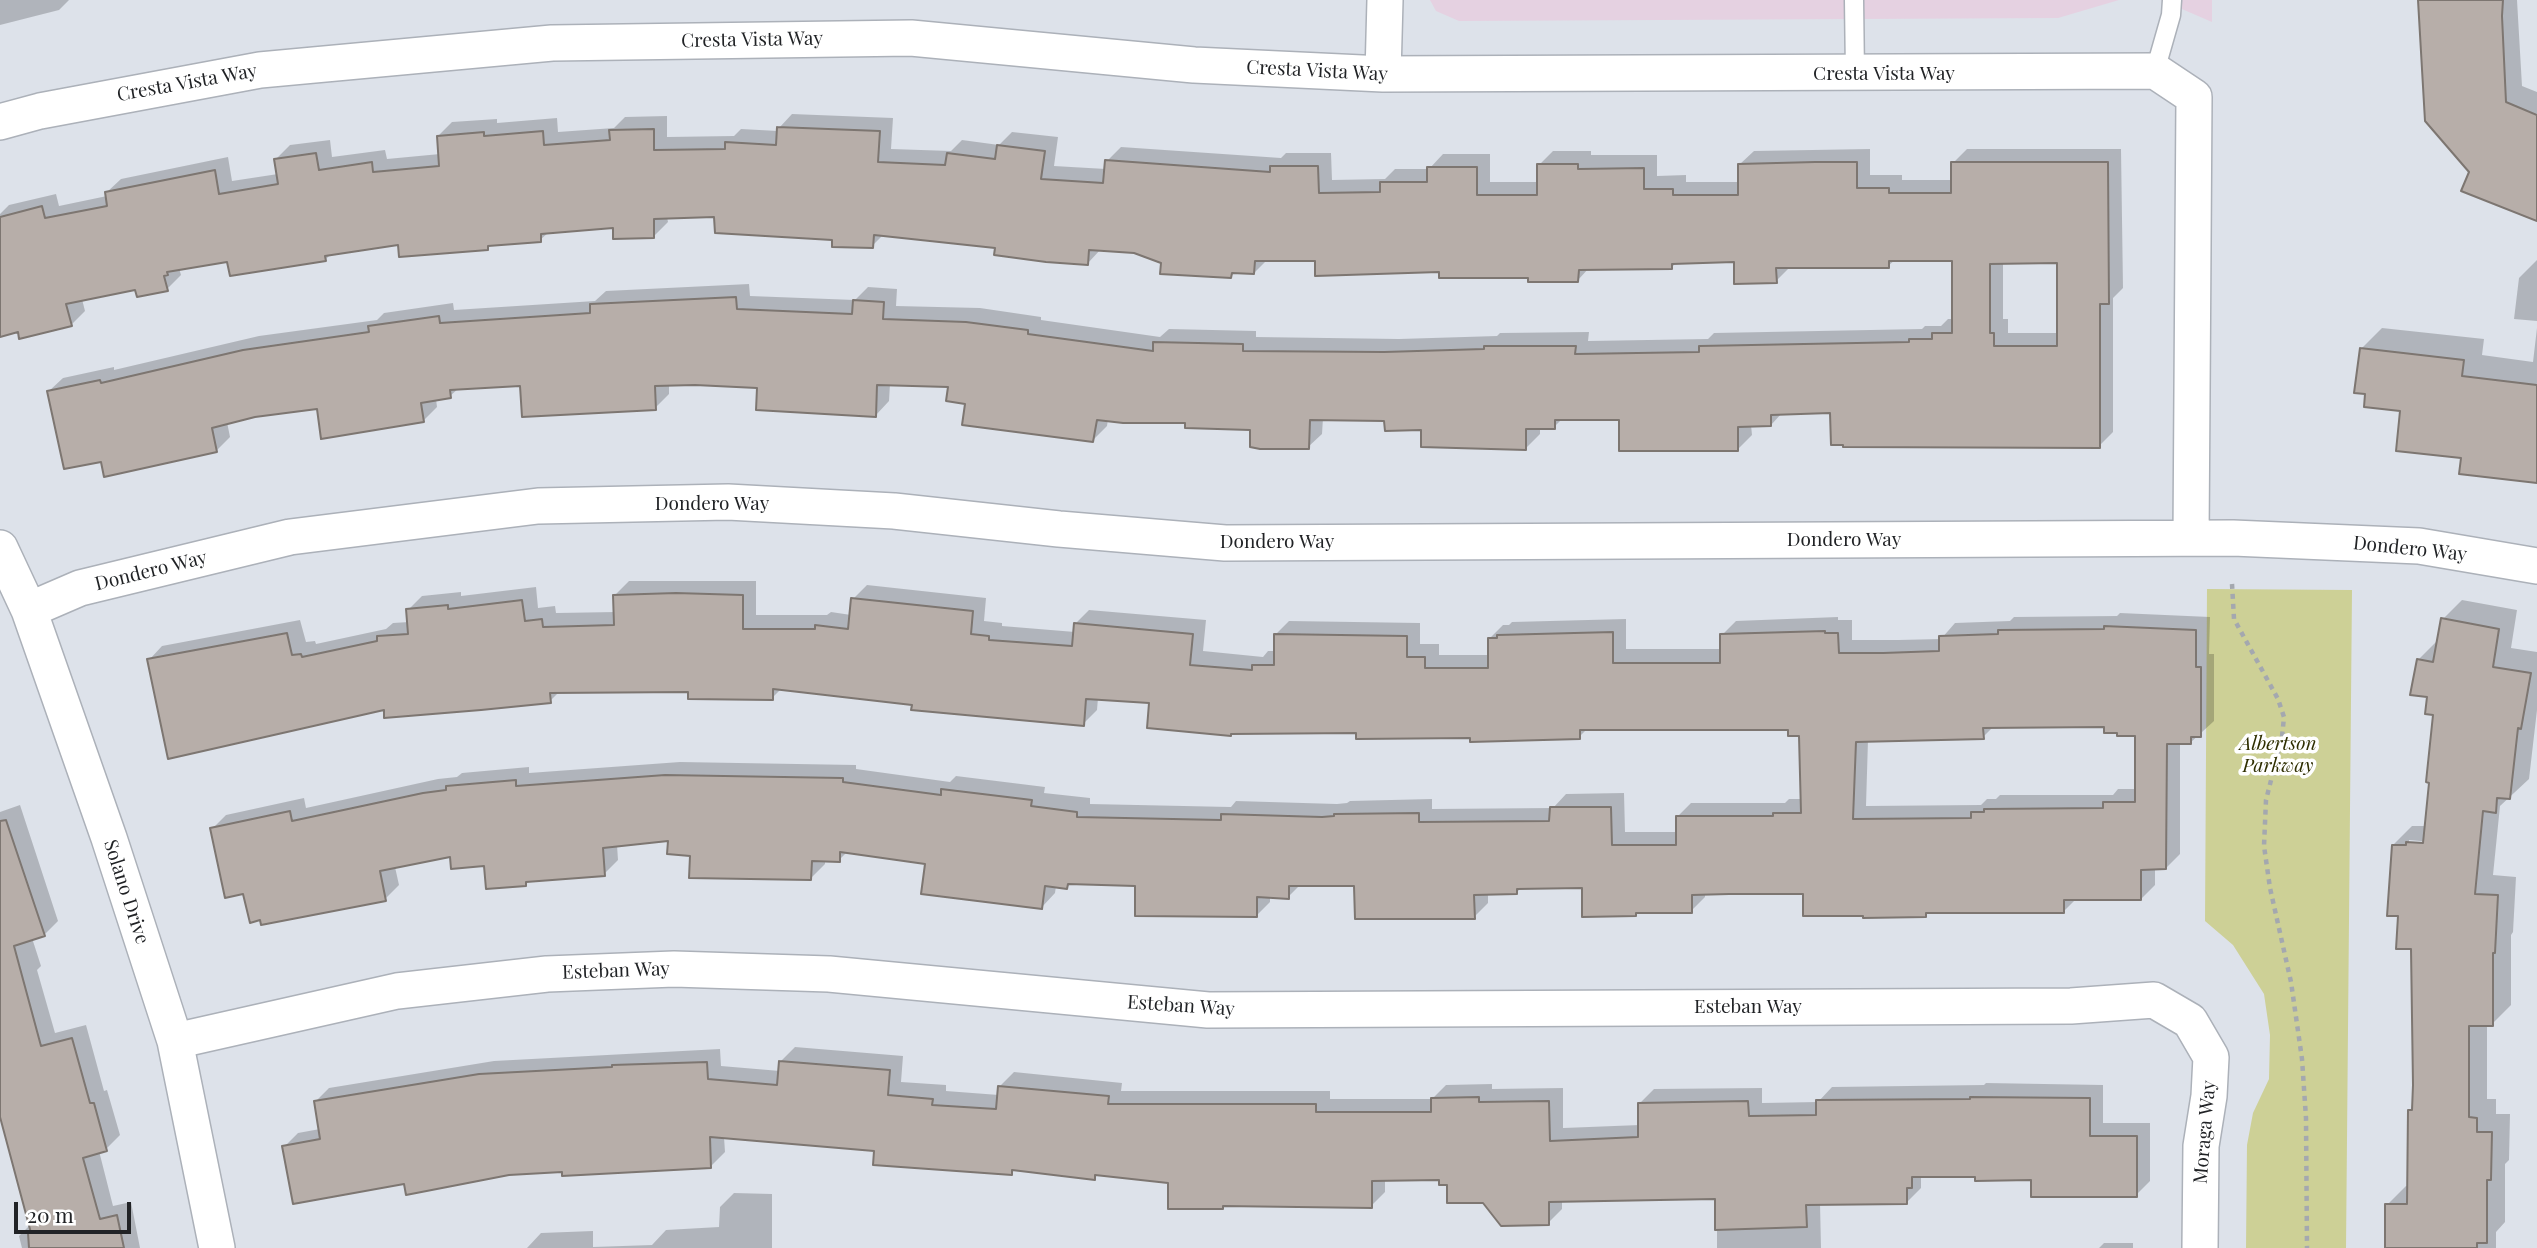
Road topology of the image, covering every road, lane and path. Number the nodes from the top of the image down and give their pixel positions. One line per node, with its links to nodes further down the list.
1 (1385, 0): 5 (street)
2 (1854, 0): 6 (lane)
3 (2172, 0): 4 (lane)
4 (2155, 71): 6 (street, Cresta Vista Way); 8 (street)
5 (1383, 74): 6 (street, Cresta Vista Way); 7 (street, Cresta Vista Way)
6 (1855, 74)
7 (0, 122)
8 (2191, 538): 10 (street, Dondero Way); 12 (street, Dondero Way)
9 (0, 548): 12 (street, Solano Drive)
10 (2537, 566)
11 (2232, 584): 17 (path)
12 (29, 610): 14 (street, Solano Drive)
13 (2190, 1021): 14 (street, Esteban Way); 16 (street, Moraga Way)
14 (175, 1041): 15 (street, Solano Drive)
15 (217, 1248)
16 (2200, 1248)
17 (2308, 1248)

